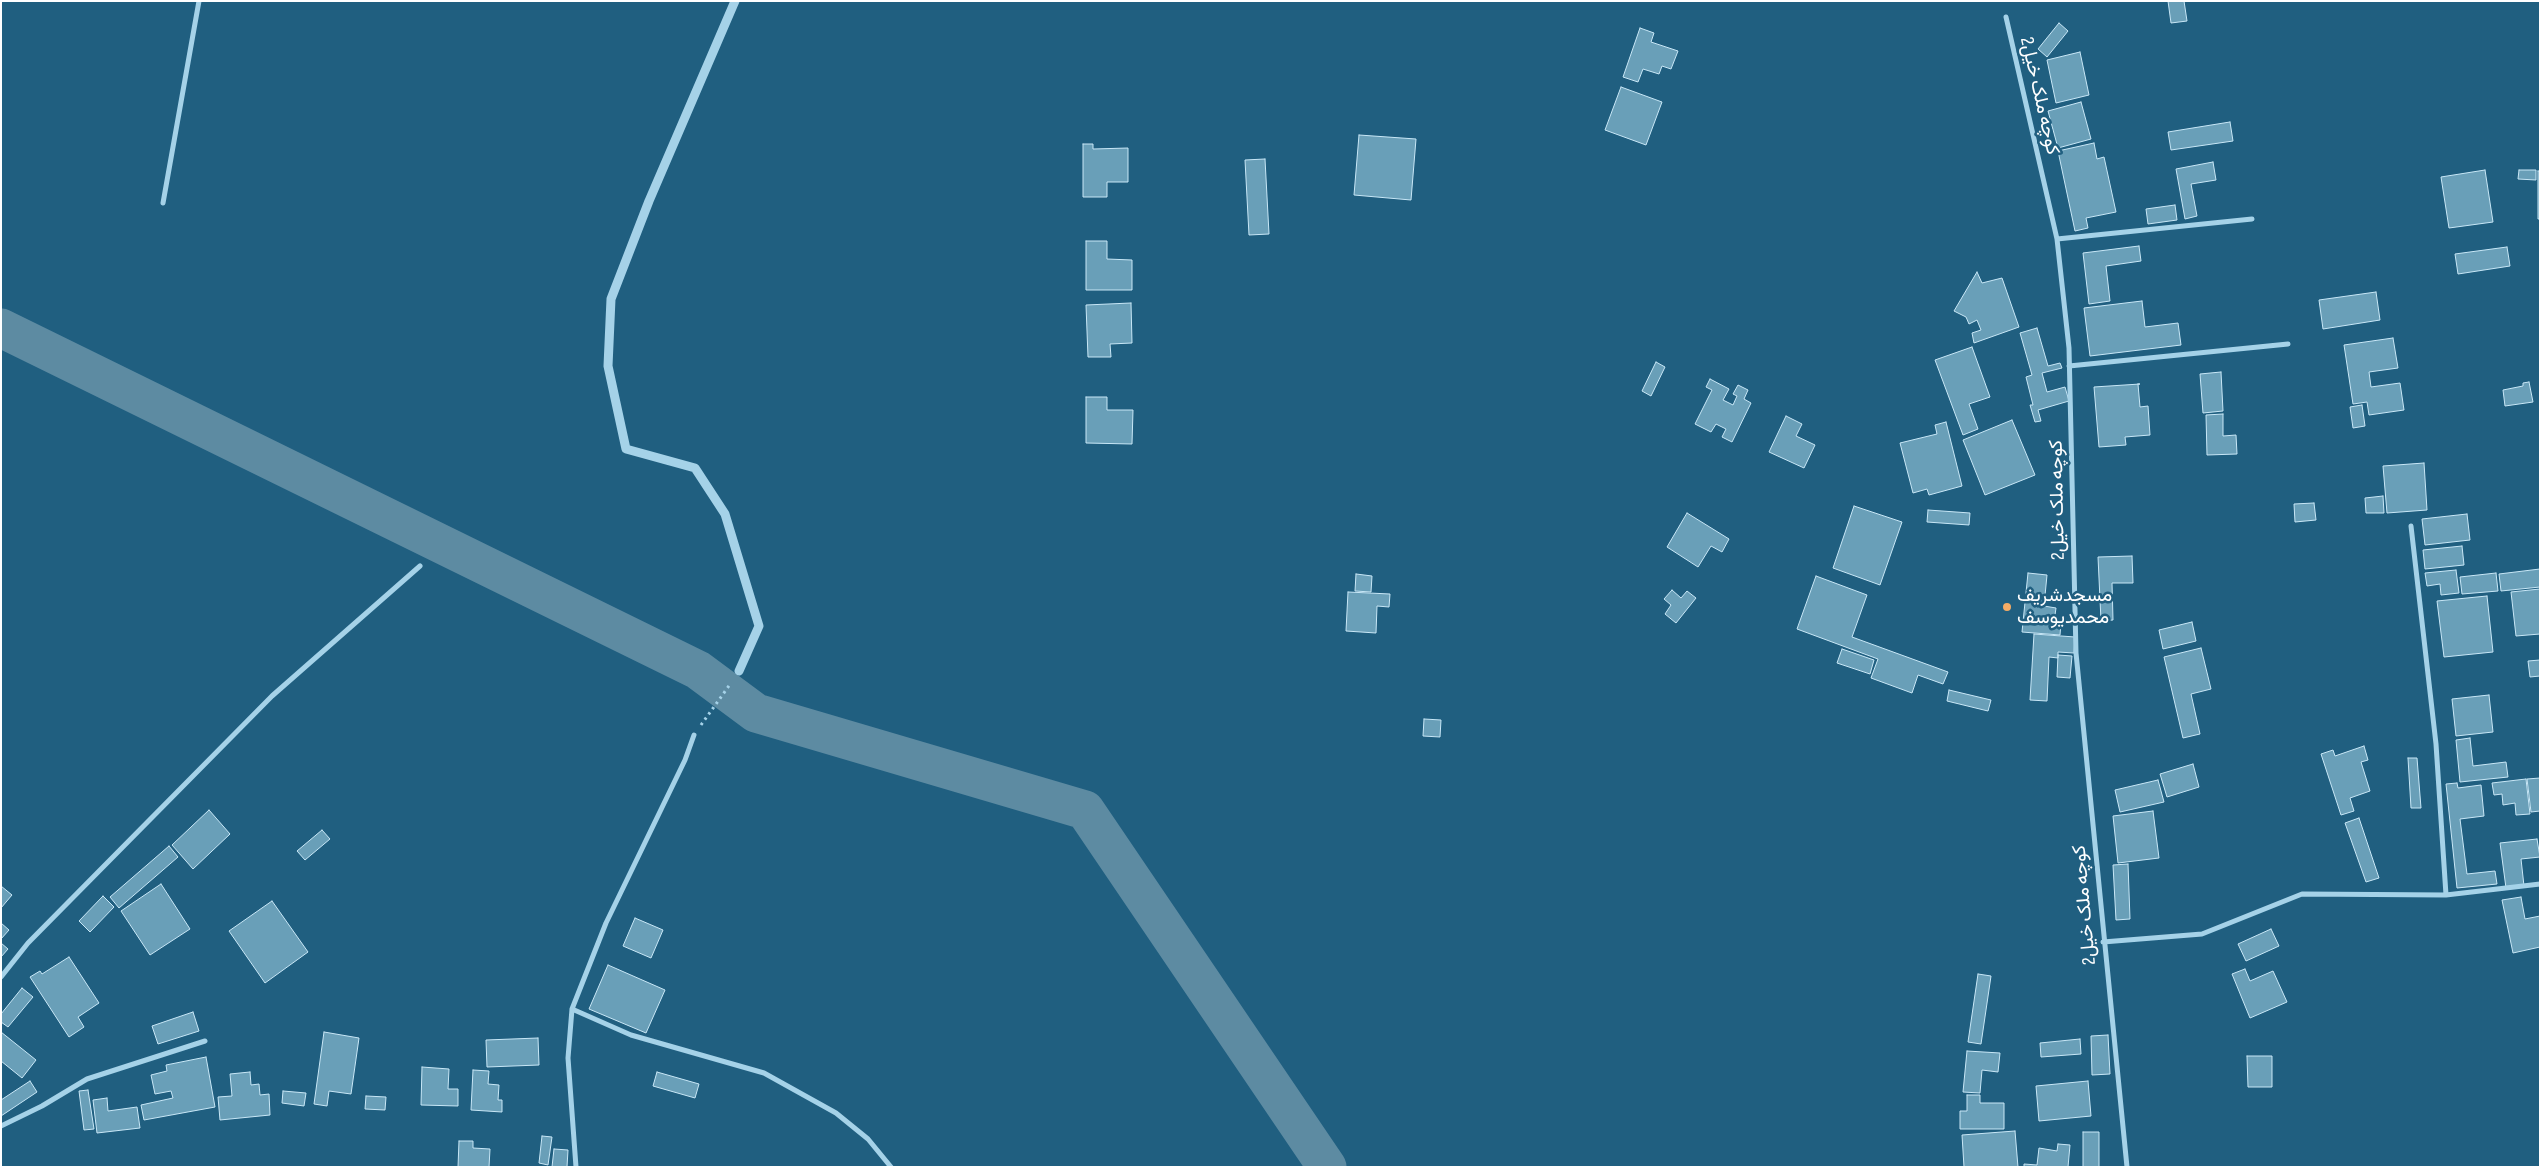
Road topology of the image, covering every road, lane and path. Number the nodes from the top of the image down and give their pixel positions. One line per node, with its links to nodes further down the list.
1 (200, 1): 4 (street)
2 (735, 1): 11 (street)
3 (2006, 17): 6 (street, کوچه ملک خیل2)
4 (163, 203)
5 (2252, 219): 6 (street)
6 (2057, 239): 8 (street, کوچه ملک خیل2)
7 (2288, 344): 8 (street)
8 (2069, 366): 15 (street, کوچه ملک خیل2)
9 (2411, 526): 14 (street)
10 (420, 566): 16 (street)
11 (740, 671): 12 (path)
12 (694, 735): 17 (street)
13 (2540, 884): 14 (street)
14 (2446, 895): 15 (street)
15 (2103, 942): 22 (street, کوچه ملک خیل2)
16 (1, 976)
17 (572, 1009): 20 (street); 21 (street)
18 (205, 1041): 19 (street)
19 (1, 1126)
20 (576, 1167)
21 (891, 1167)
22 (2127, 1167)

